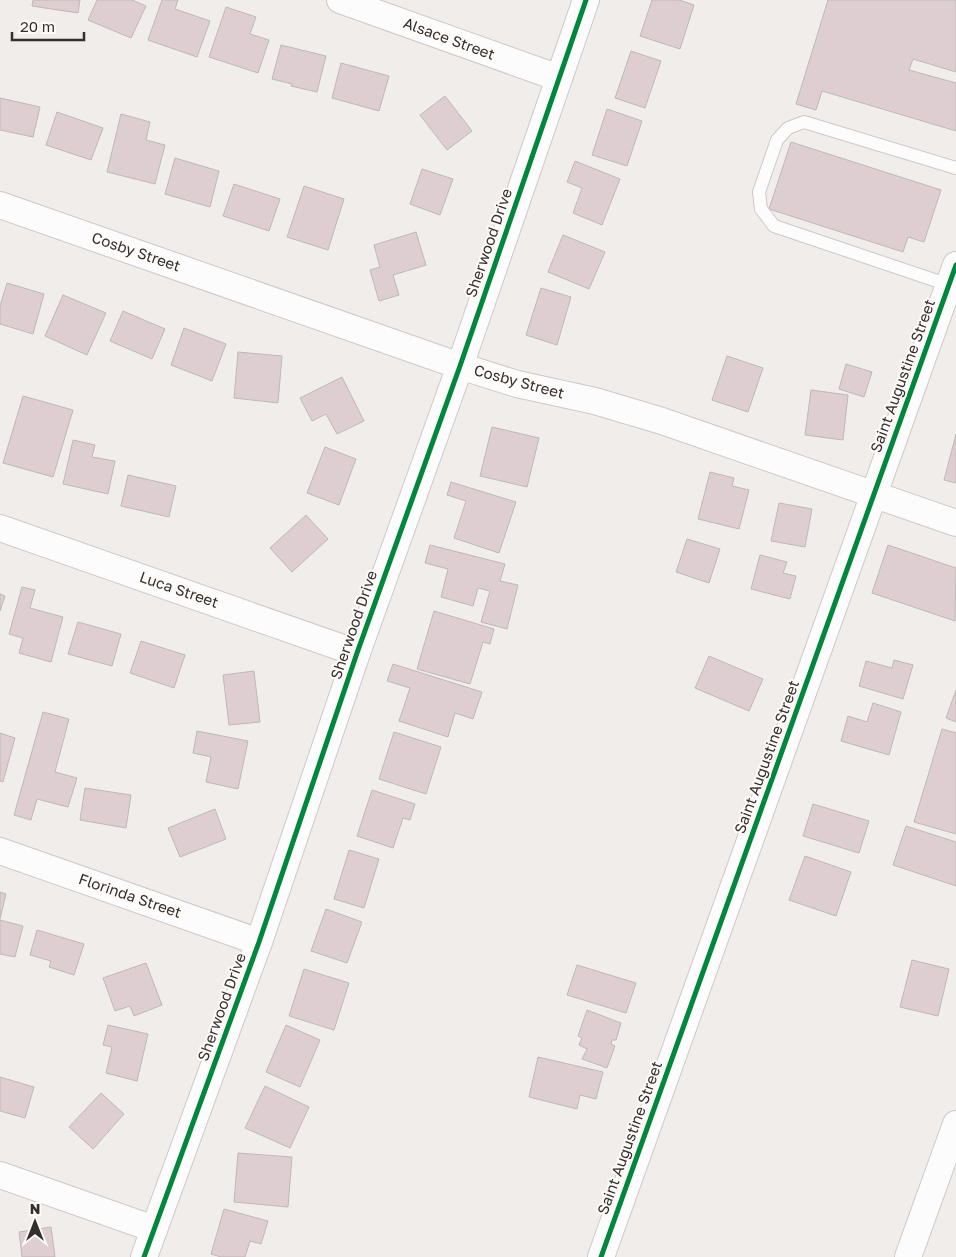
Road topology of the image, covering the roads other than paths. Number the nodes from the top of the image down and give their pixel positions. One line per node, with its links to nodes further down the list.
1 (340, 0): 3 (street, Alsace Street)
2 (586, 0): 3 (street, Sherwood Drive)
3 (559, 78): 7 (street, Sherwood Drive)
4 (956, 168): 6 (lane)
5 (0, 205): 7 (street, Cosby Street)
6 (952, 275): 8 (street, Saint Augustine Street)
7 (460, 366): 8 (street, Cosby Street); 11 (street, Sherwood Drive)
8 (874, 494): 9 (street, Cosby Street); 18 (street, Saint Augustine Street)
9 (956, 522)
10 (0, 528): 11 (street, Luca Street)
11 (358, 653): 13 (street, Sherwood Drive)
12 (0, 851): 13 (street, Florinda Street)
13 (259, 942): 16 (street, Sherwood Drive)
14 (956, 1124): 19 (street)
15 (0, 1175): 16 (street)
16 (154, 1229): 17 (street, Sherwood Drive)
17 (144, 1257)
18 (601, 1257)
19 (908, 1257)

